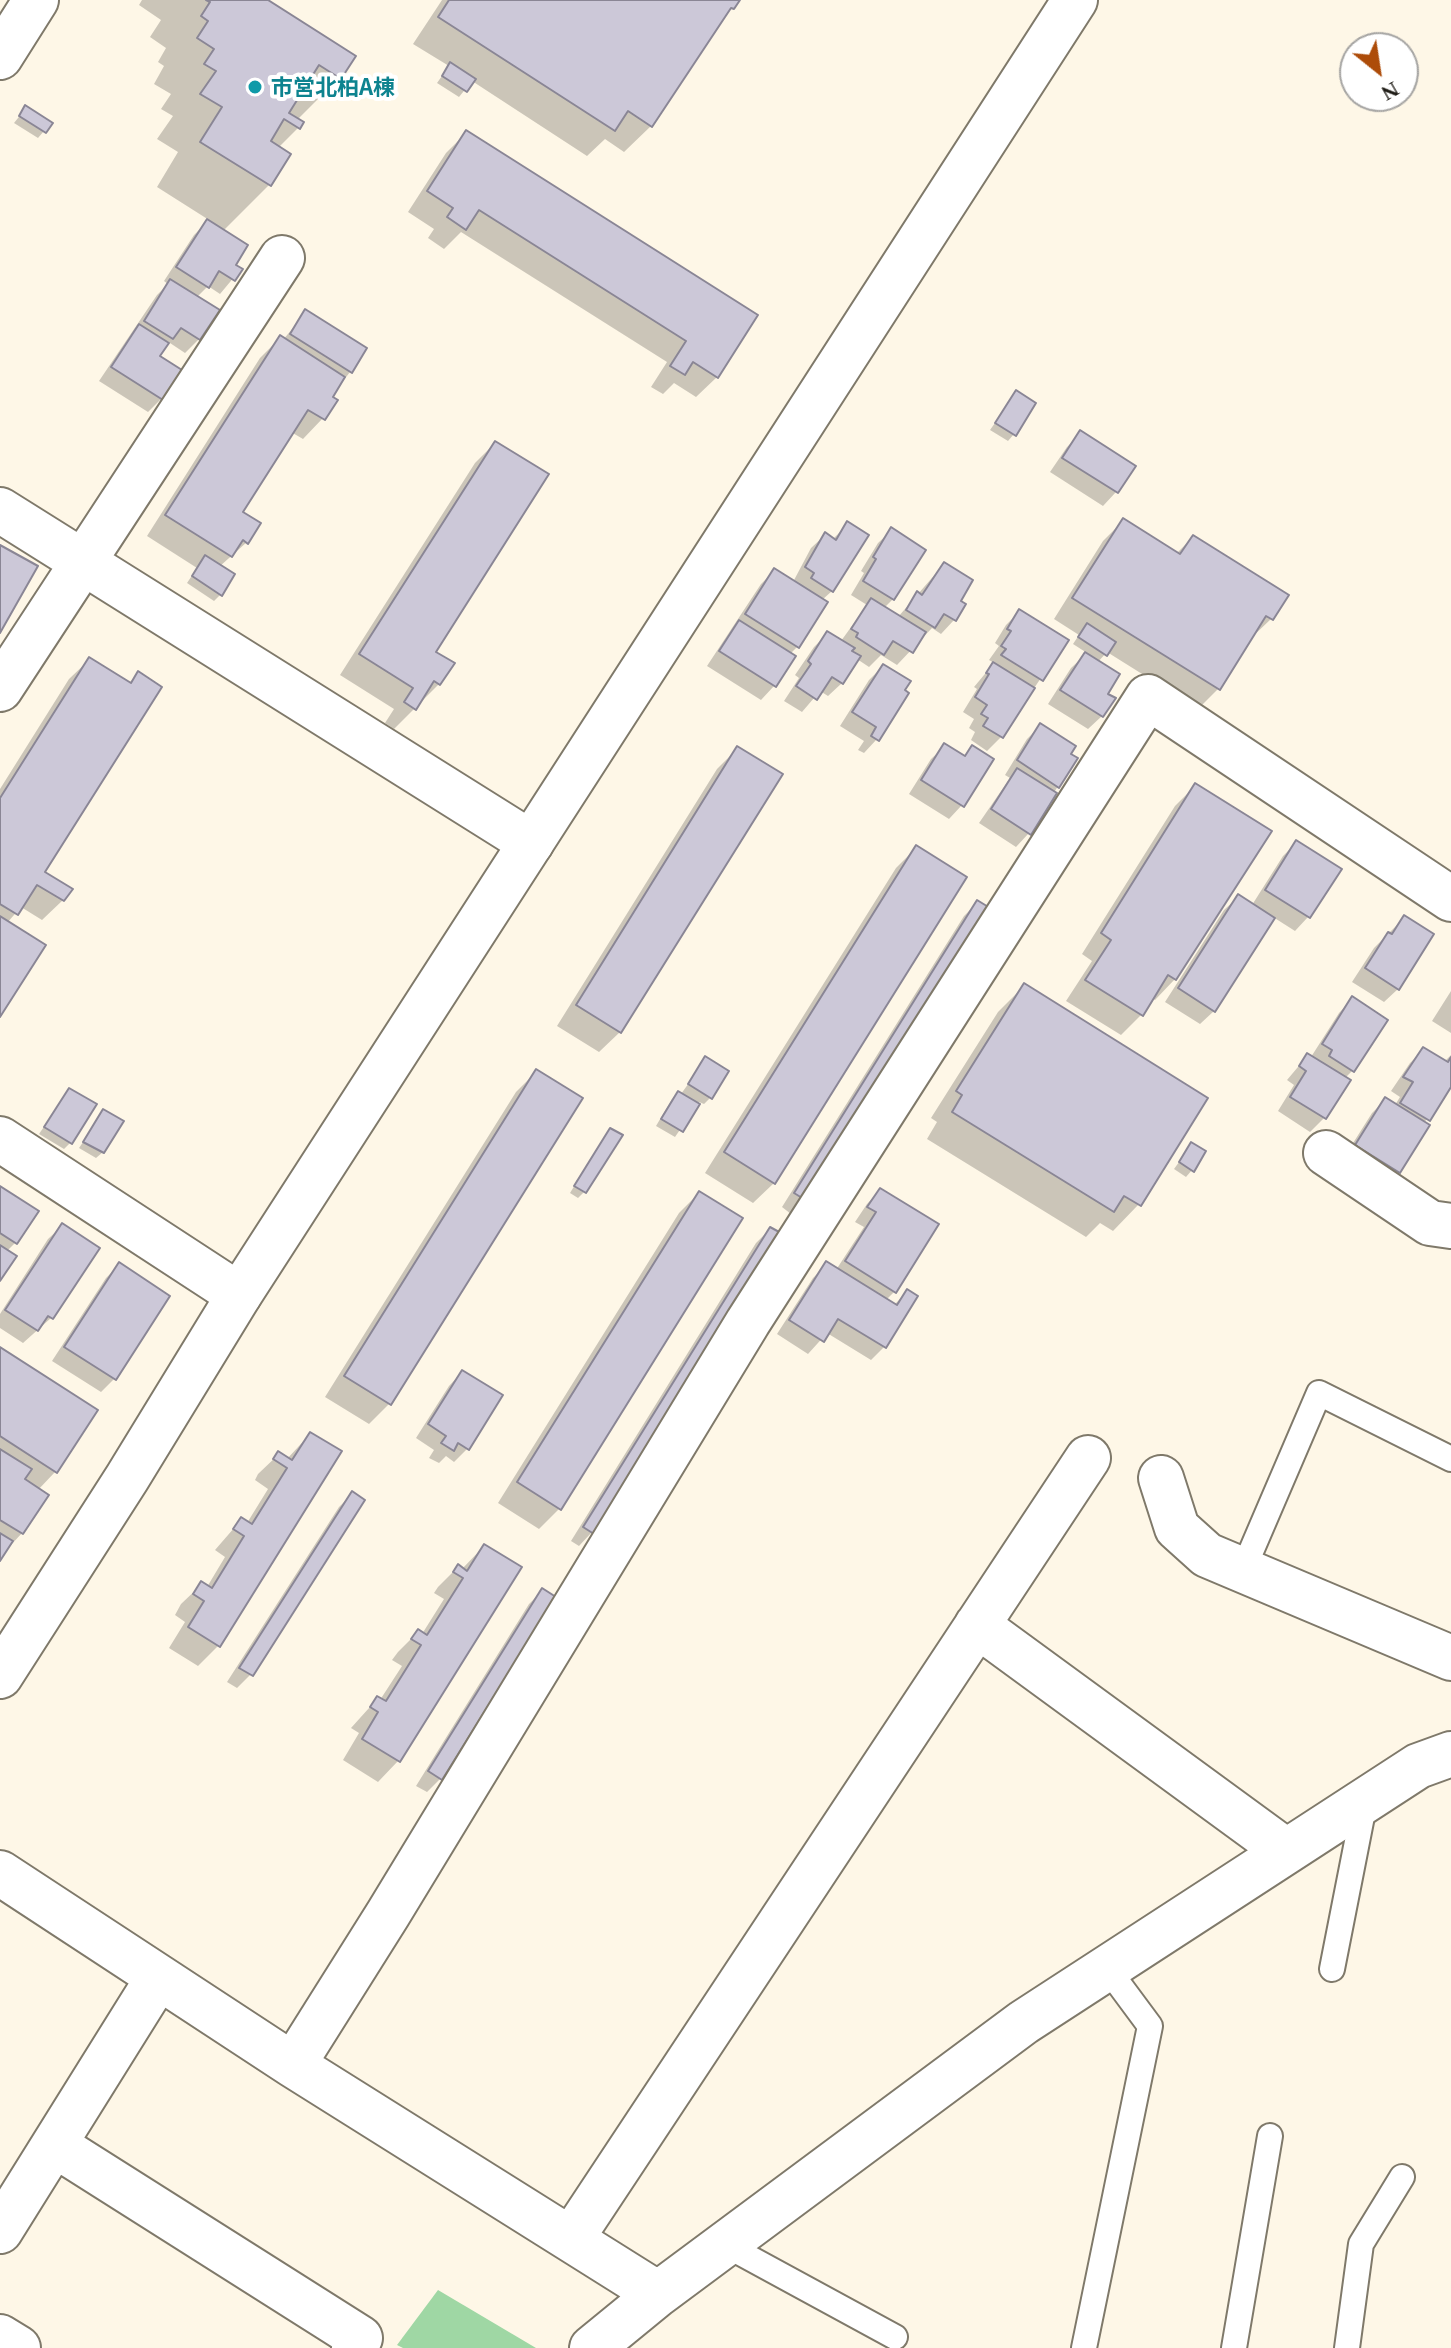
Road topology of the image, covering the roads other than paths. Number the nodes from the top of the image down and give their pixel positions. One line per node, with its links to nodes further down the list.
1 (36, 0): 3 (street)
2 (1075, 0): 8 (street)
3 (0, 57)
4 (282, 258): 6 (street)
5 (0, 510): 6 (street)
6 (84, 562): 7 (street); 8 (street)
7 (0, 689)
8 (531, 843): 13 (street)
9 (1451, 899): 28 (street)
10 (0, 1139): 13 (street)
11 (1326, 1153): 12 (street)
12 (1451, 1226)
13 (239, 1295): 20 (street)
14 (1088, 1458): 18 (street)
15 (1451, 1459): 17 (lane)
16 (1161, 1478): 17 (street)
17 (1243, 1570): 19 (street)
18 (977, 1625): 23 (street); 33 (street)
19 (1451, 1658)
20 (0, 1676)
21 (1451, 1754): 22 (street)
22 (1365, 1801): 23 (street); 26 (lane)
23 (1286, 1851): 25 (street)
24 (0, 1873): 27 (street)
25 (1107, 1968): 34 (street); 41 (lane)
26 (1332, 1969)
27 (158, 1978): 28 (street); 30 (street)
28 (293, 2065): 33 (street)
29 (1270, 2136): 42 (lane)
30 (55, 2145): 32 (street); 39 (street)
31 (1402, 2177): 43 (lane)
32 (0, 2231)
33 (571, 2239): 35 (street)
34 (724, 2244): 35 (street); 37 (lane)
35 (658, 2294): 40 (street)
36 (0, 2337): 38 (street)
37 (895, 2337)
38 (18, 2348)
39 (354, 2348)
40 (592, 2348)
41 (1084, 2348)
42 (1234, 2348)
43 (1347, 2348)

